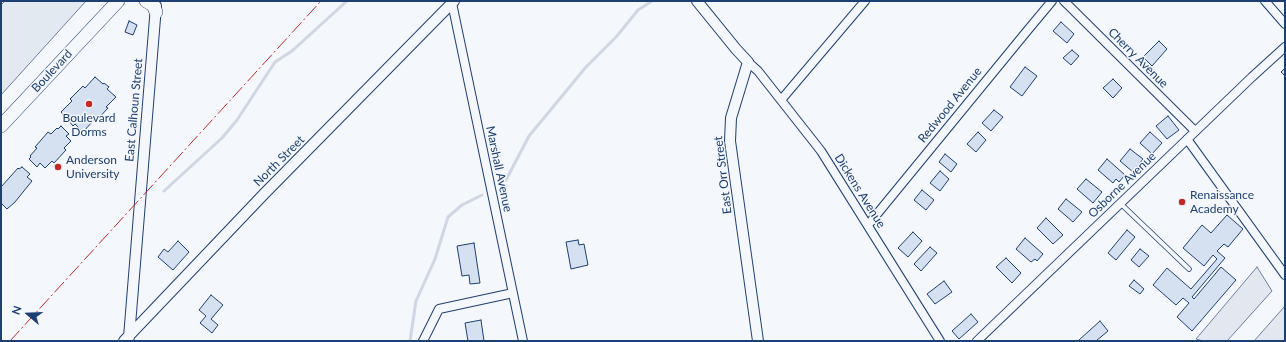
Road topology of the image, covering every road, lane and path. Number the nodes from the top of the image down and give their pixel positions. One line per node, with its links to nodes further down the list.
1 (118, 1): 14 (main road, Boulevard)
2 (146, 1): 9 (main road)
3 (698, 1): 12 (street)
4 (865, 1): 13 (street)
5 (1052, 1): 18 (street, Redwood Avenue)
6 (1064, 1): 15 (street, Cherry Avenue)
7 (1265, 1): 10 (street)
8 (453, 2): 21 (street, Marshall Avenue); 22 (street, North Street)
9 (156, 6): 22 (street, East Calhoun Street)
10 (1285, 24)
11 (1285, 47): 15 (street, Osborne Avenue)
12 (748, 62): 13 (street, Dickens Avenue); 25 (street, East Orr Street)
13 (781, 100): 18 (street, Dickens Avenue)
14 (1, 126)
15 (1195, 131): 16 (street, Osborne Avenue)
16 (1187, 139): 17 (street, Osborne Avenue); 20 (street)
17 (1120, 204): 19 (lane); 27 (street, Osborne Avenue)
18 (868, 225): 26 (street, Dickens Avenue)
19 (1189, 269)
20 (1285, 275)
21 (513, 293): 23 (street); 24 (street, Marshall Avenue)
22 (127, 339)
23 (424, 341)
24 (523, 341)
25 (758, 341)
26 (940, 341)
27 (977, 341)

